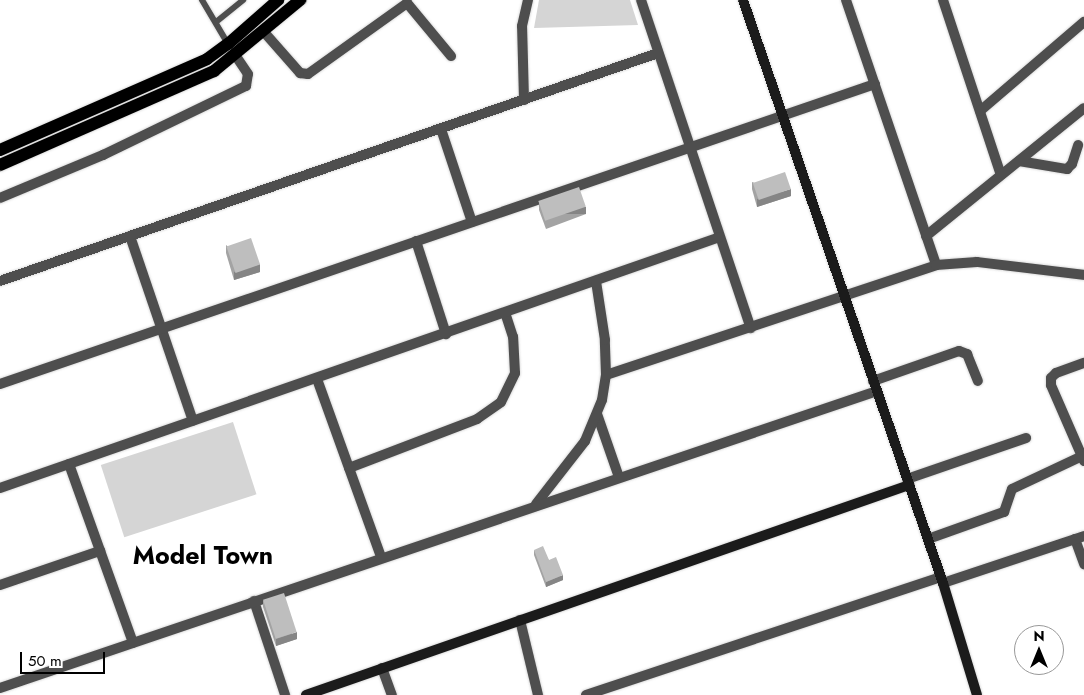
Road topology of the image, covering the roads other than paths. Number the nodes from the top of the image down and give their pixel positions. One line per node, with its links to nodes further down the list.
1 (202, 0): 11 (lane)
2 (242, 0): 11 (lane)
3 (278, 0): 14 (main road)
4 (300, 0): 13 (main road)
5 (528, 0): 19 (street)
6 (641, 0): 15 (street)
7 (743, 0): 22 (street)
8 (846, 0): 18 (street)
9 (943, 0): 21 (street)
10 (407, 1): 13 (street); 17 (street)
11 (216, 22): 14 (lane)
12 (1084, 22): 21 (street)
13 (264, 32): 16 (main road)
14 (228, 44): 23 (main road)
15 (658, 54): 19 (street); 27 (street)
16 (236, 56): 25 (main road); 32 (street)
17 (451, 56)
18 (875, 84): 22 (street); 35 (street)
19 (524, 100): 24 (street)
20 (1084, 108): 29 (street)
21 (980, 111): 31 (street)
22 (782, 115): 27 (street); 42 (street)
23 (49, 128): 25 (main road); 28 (main road)
24 (441, 128): 33 (street); 34 (street)
25 (55, 142): 30 (main road)
26 (1078, 145): 29 (street)
27 (690, 147): 33 (street); 36 (street)
28 (0, 150)
29 (1019, 161): 31 (street)
30 (0, 166)
31 (1001, 175): 35 (street)
32 (0, 198)
33 (472, 222): 37 (street)
34 (130, 236): 40 (street); 45 (street)
35 (926, 236): 38 (street)
36 (720, 237): 41 (street); 44 (street)
37 (416, 241): 45 (street); 46 (street)
38 (936, 265): 39 (street); 42 (street)
39 (1084, 275)
40 (0, 280)
41 (596, 281): 43 (street); 48 (street)
42 (845, 298): 44 (street); 52 (street)
43 (505, 313): 46 (street); 58 (street)
44 (751, 328): 48 (street)
45 (162, 329): 51 (street); 54 (street)
46 (446, 334): 49 (street)
47 (1084, 363): 56 (street)
48 (606, 375): 53 (street)
49 (317, 379): 54 (street); 58 (street)
50 (978, 381): 52 (street)
51 (0, 384)
52 (875, 386): 59 (street); 60 (street)
53 (597, 414): 59 (street); 62 (street)
54 (194, 421): 57 (street)
55 (1026, 438): 60 (street)
56 (1082, 454): 64 (street)
57 (69, 464): 61 (street); 65 (street)
58 (349, 468): 66 (street)
59 (619, 477): 62 (street)
60 (908, 482): 64 (street); 71 (street)
61 (0, 488)
62 (535, 505): 66 (street)
63 (1080, 537): 67 (street); 68 (street)
64 (928, 539): 68 (street)
65 (100, 551): 69 (street); 72 (street)
66 (381, 557): 70 (street)
67 (1084, 564)
68 (942, 580): 79 (street); 80 (street)
69 (0, 585)
70 (254, 601): 72 (street); 75 (street)
71 (520, 620): 73 (street); 78 (street)
72 (133, 643): 74 (street)
73 (382, 668): 76 (street); 77 (street)
74 (0, 688)
75 (285, 695)
76 (306, 695)
77 (392, 695)
78 (538, 695)
79 (586, 695)
80 (977, 695)

